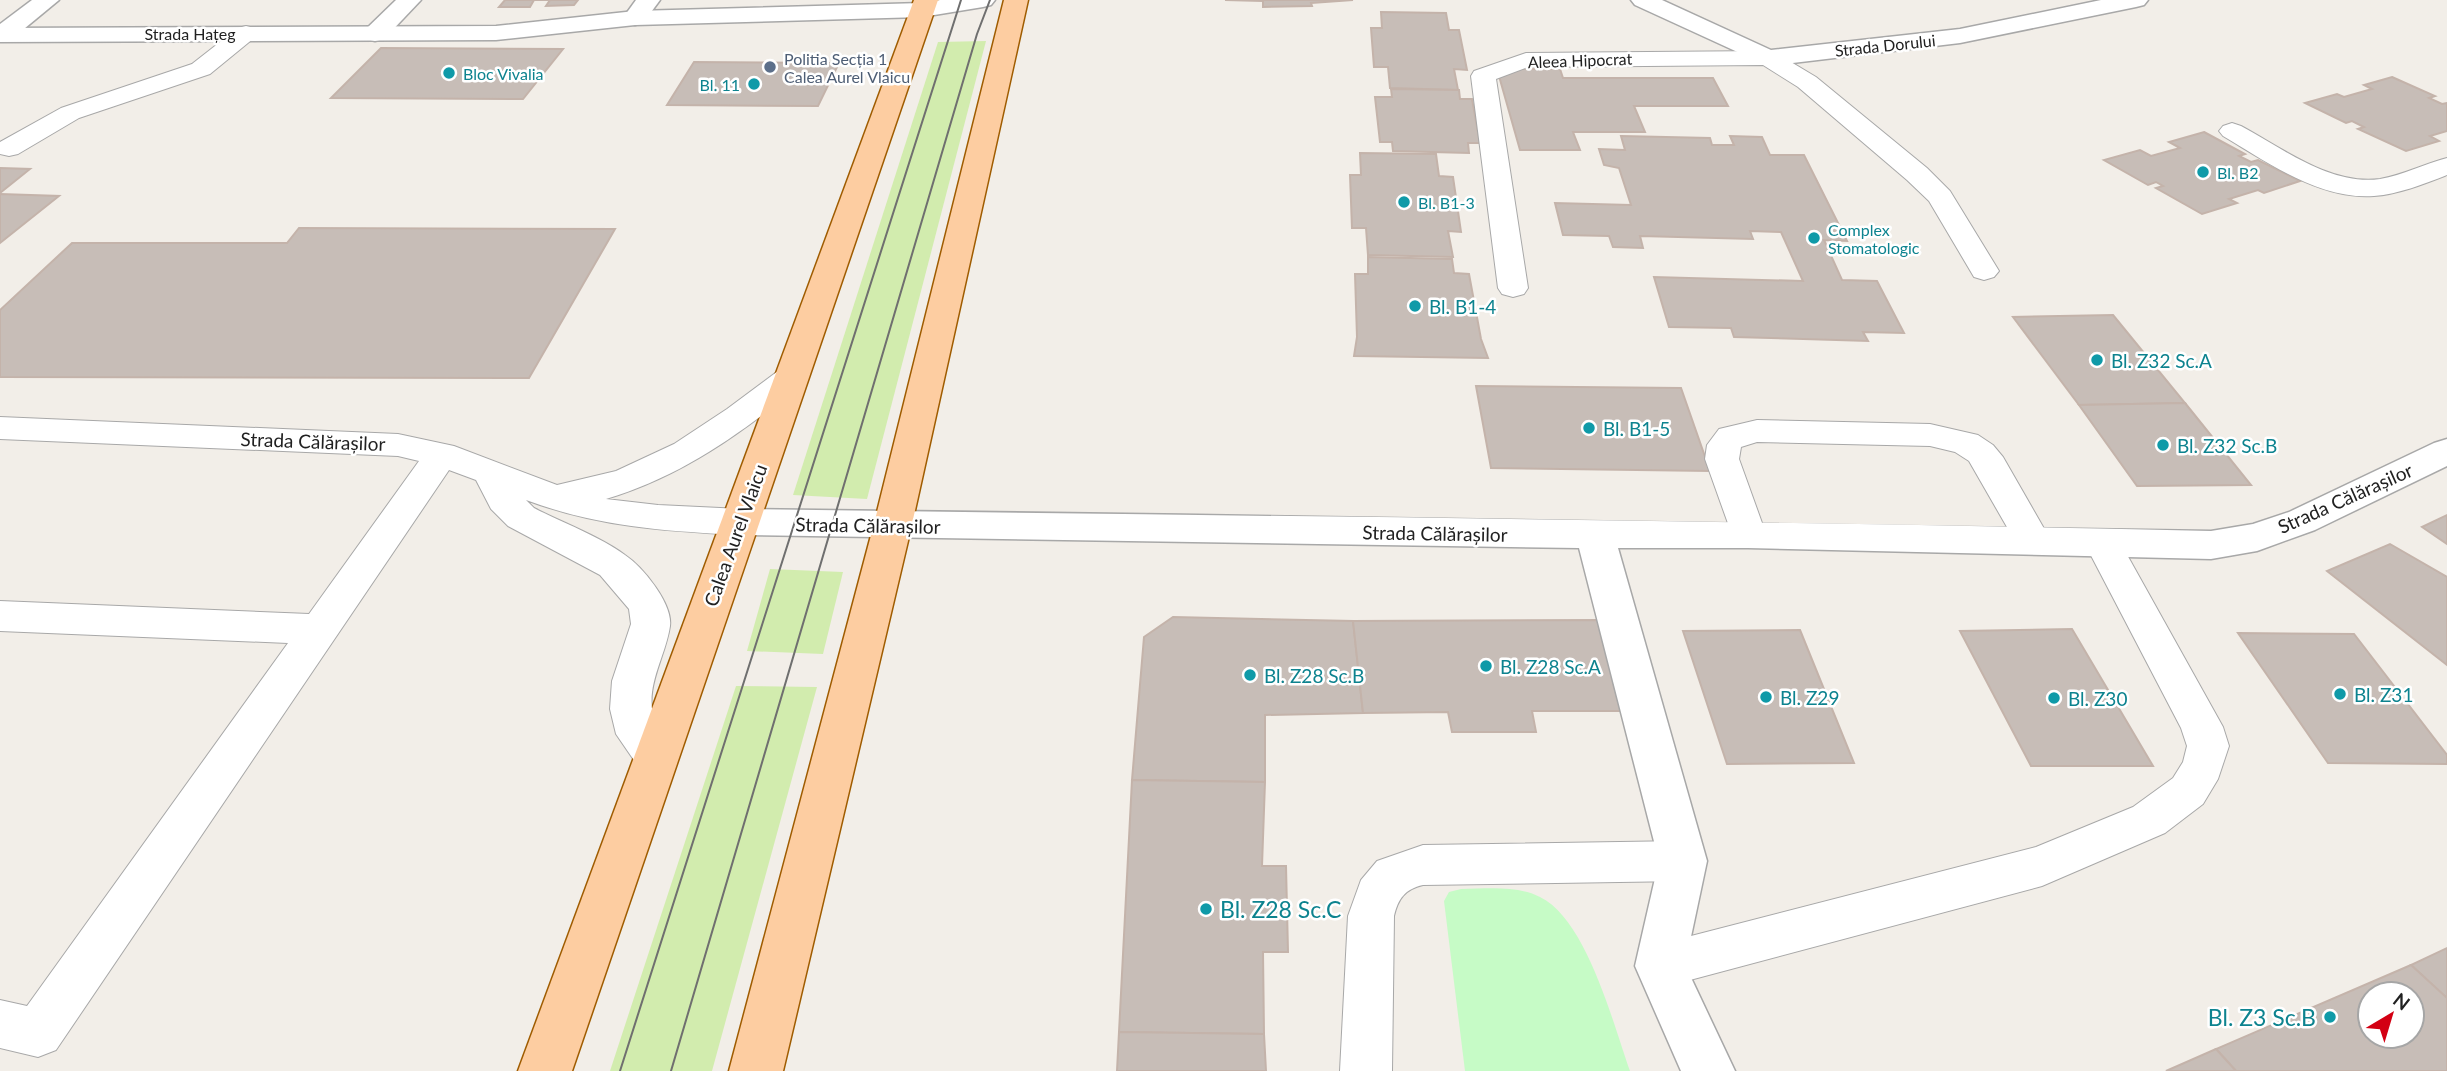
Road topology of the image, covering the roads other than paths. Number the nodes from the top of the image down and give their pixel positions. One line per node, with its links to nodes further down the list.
1 (47, 0): 10 (street)
2 (409, 0): 11 (street)
3 (983, 0): 7 (street, Strada Hațeg)
4 (1016, 0): 25 (main road)
5 (1643, 0): 12 (street)
6 (2136, 0): 12 (street, Strada Dorului)
7 (924, 5): 8 (street, Strada Hațeg); 18 (main road, Calea Aurel Vlaicu)
8 (642, 9): 11 (street, Strada Hațeg)
9 (246, 33): 10 (street, Strada Hațeg); 11 (street, Strada Hațeg); 14 (lane)
10 (2, 34)
11 (375, 34)
12 (1768, 58): 16 (lane); 17 (lane, Aleea Hipocrat)
13 (2232, 131): 15 (lane)
14 (9, 148)
15 (2447, 166)
16 (1984, 271)
17 (1513, 288)
18 (793, 375): 23 (lane); 24 (main road, Calea Aurel Vlaicu)
19 (0, 428): 21 (lane, Strada Călărașilor)
20 (2447, 451): 29 (street, Strada Călărașilor)
21 (442, 454): 22 (lane, Strada Călărașilor); 31 (lane)
22 (491, 475): 23 (lane, Strada Călărașilor); 32 (lane)
23 (553, 497): 24 (lane, Strada Călărașilor)
24 (741, 522): 25 (street, Strada Călărașilor); 32 (main road, Calea Aurel Vlaicu)
25 (893, 524): 27 (street, Strada Călărașilor); 37 (main road)
26 (1748, 534): 27 (street, Strada Călărașilor); 28 (street, Strada Călărașilor); 28 (lane)
27 (1595, 535): 33 (street)
28 (2032, 539): 29 (street, Strada Călărașilor)
29 (2103, 544): 34 (lane)
30 (0, 616): 31 (lane)
31 (319, 629): 35 (lane)
32 (655, 757): 36 (main road, Calea Aurel Vlaicu)
33 (1682, 861): 34 (street); 38 (lane)
34 (1660, 966): 39 (street)
35 (19, 1028)
36 (545, 1071)
37 (755, 1071)
38 (1366, 1071)
39 (1709, 1071)

